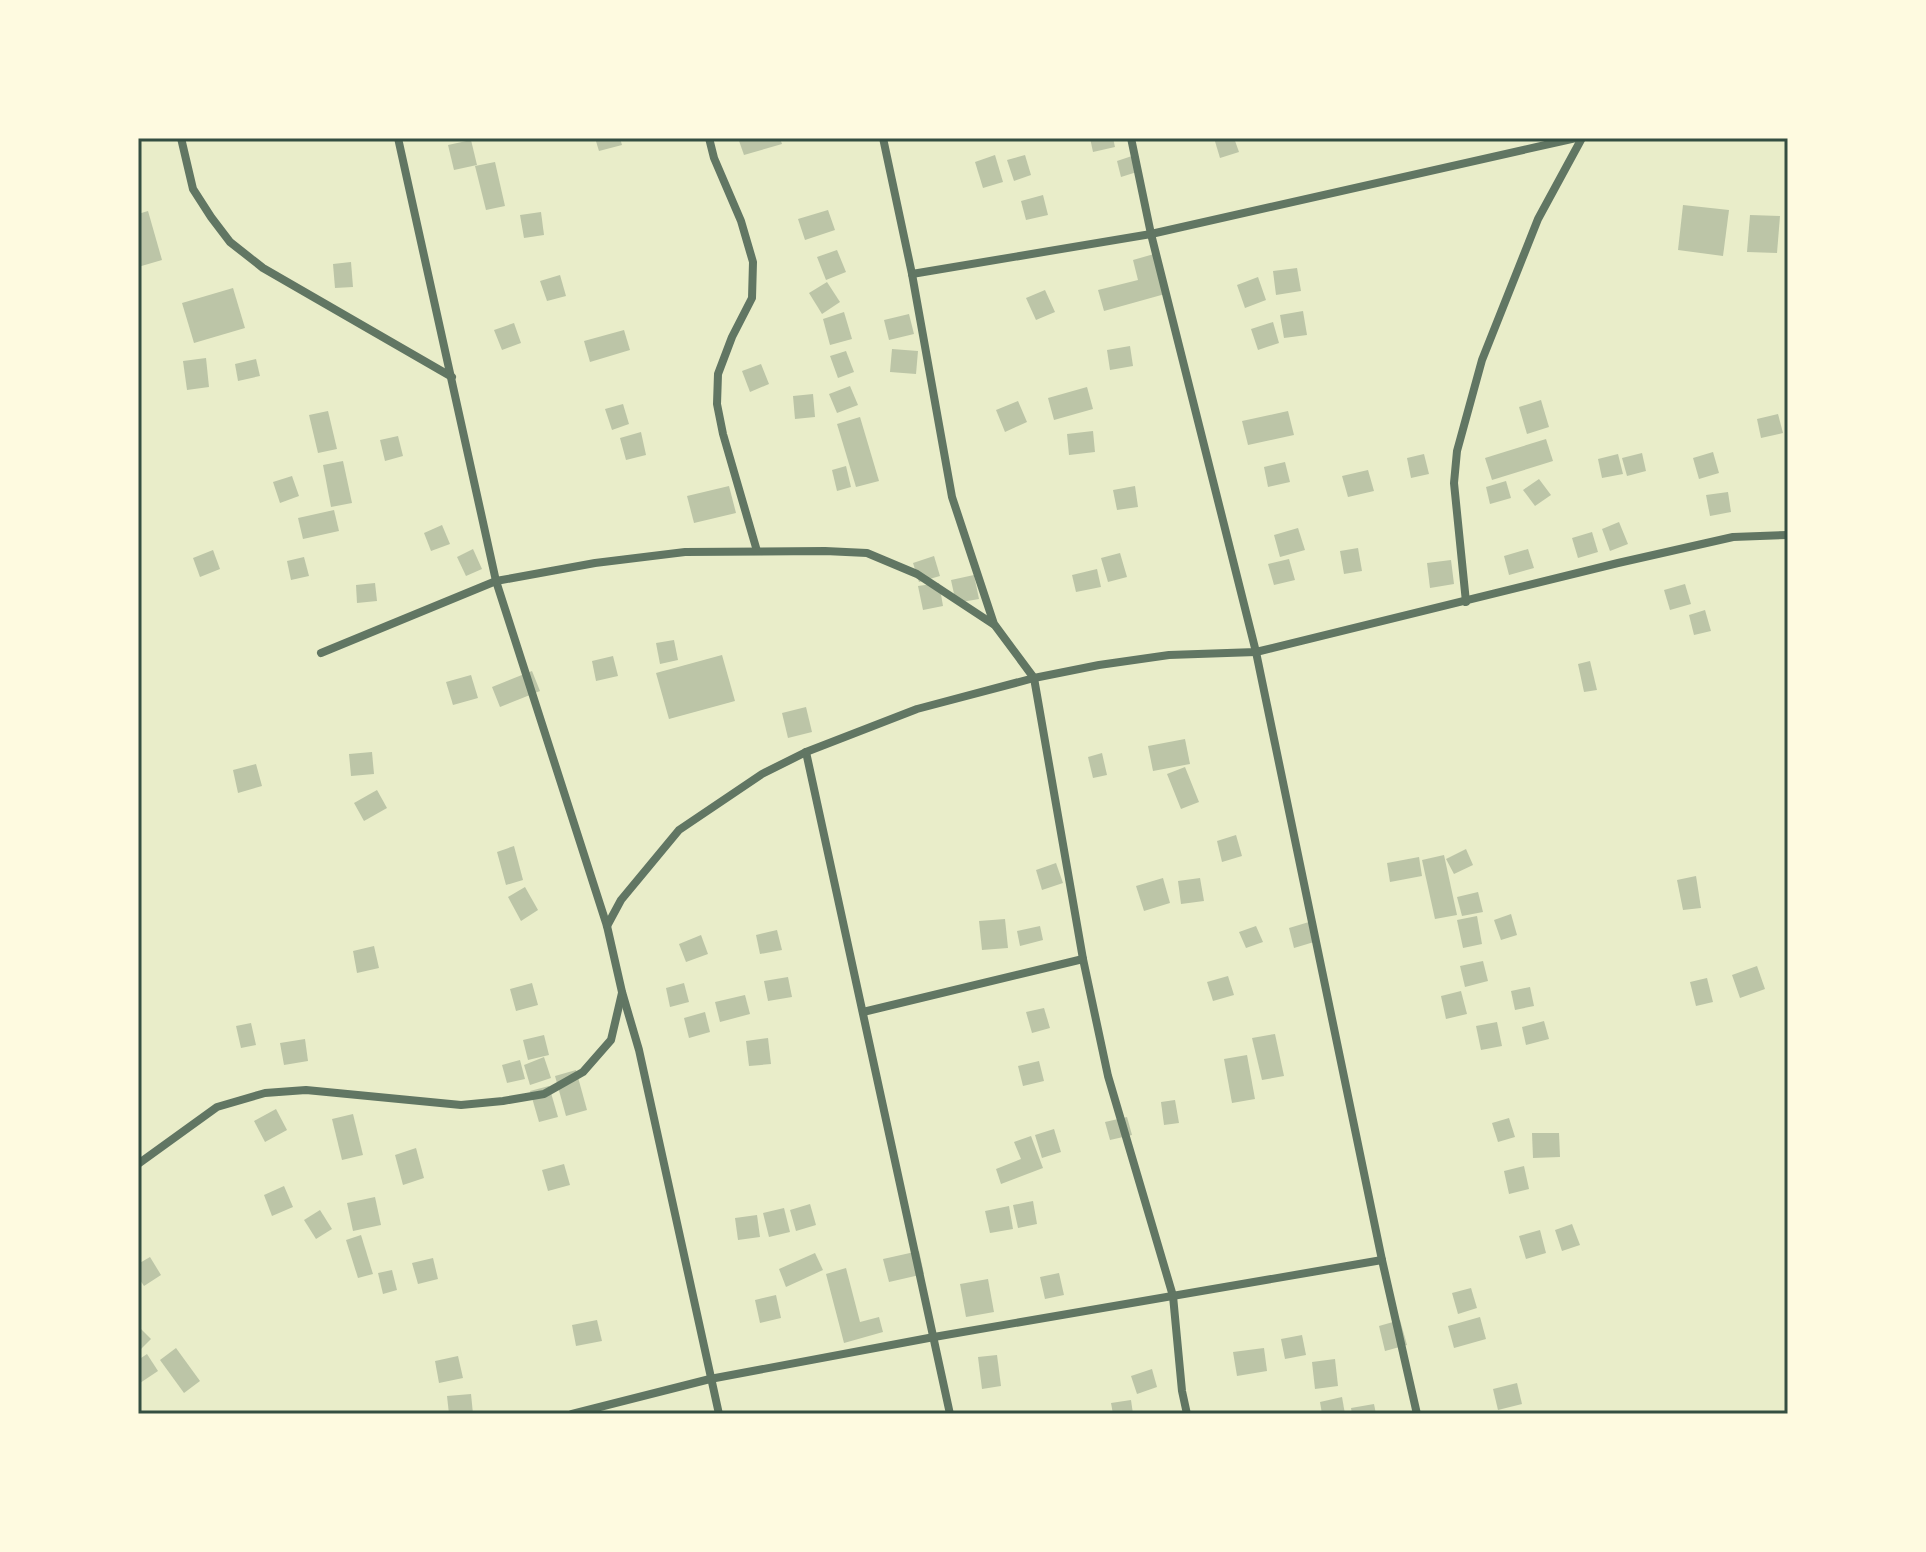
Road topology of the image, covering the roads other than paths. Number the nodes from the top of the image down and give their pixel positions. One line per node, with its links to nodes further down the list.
1 (181, 138): 9 (street)
2 (398, 138): 9 (street)
3 (709, 138): 11 (street)
4 (883, 138): 8 (street)
5 (1131, 138): 7 (street)
6 (1579, 138): 7 (street); 13 (street)
7 (1151, 234): 8 (street); 15 (street)
8 (912, 274): 14 (street)
9 (452, 377): 12 (street)
10 (1788, 535): 13 (street)
11 (757, 551): 12 (street); 14 (street)
12 (496, 581): 16 (street); 19 (street)
13 (1466, 602): 15 (street)
14 (994, 624): 17 (street)
15 (1256, 652): 17 (street); 24 (street)
16 (321, 653)
17 (1034, 678): 18 (street); 20 (street)
18 (806, 752): 19 (street); 22 (street)
19 (607, 926): 21 (street)
20 (1083, 959): 22 (street); 25 (street)
21 (622, 992): 23 (street); 27 (street)
22 (863, 1012): 26 (street)
23 (138, 1164)
24 (1382, 1260): 25 (street); 32 (street)
25 (1173, 1296): 26 (street); 31 (street)
26 (934, 1337): 27 (street); 30 (street)
27 (710, 1379): 28 (street); 29 (street)
28 (572, 1414)
29 (719, 1414)
30 (950, 1414)
31 (1187, 1414)
32 (1417, 1414)

